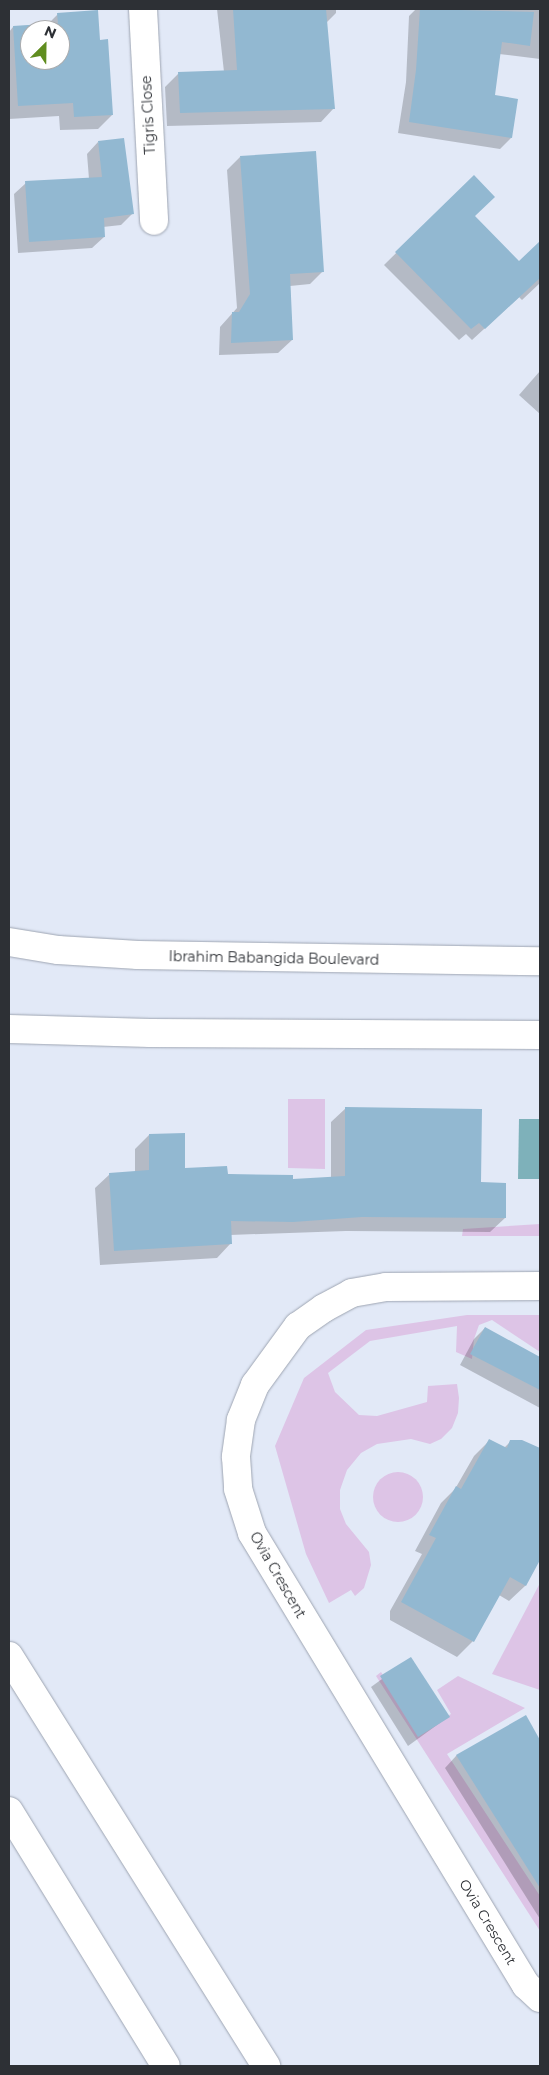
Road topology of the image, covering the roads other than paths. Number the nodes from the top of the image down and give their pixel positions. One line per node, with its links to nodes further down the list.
1 (143, 9): 2 (street, Tigris Close)
2 (154, 221)
3 (9, 942): 4 (street, Ibrahim Babangida Boulevard)
4 (540, 961)
5 (9, 1029): 6 (street)
6 (540, 1035)
7 (540, 1286): 10 (street, Ovia Crescent)
8 (9, 1656): 12 (street)
9 (9, 1812): 11 (street)
10 (540, 1998)
11 (166, 2066)
12 (266, 2066)

